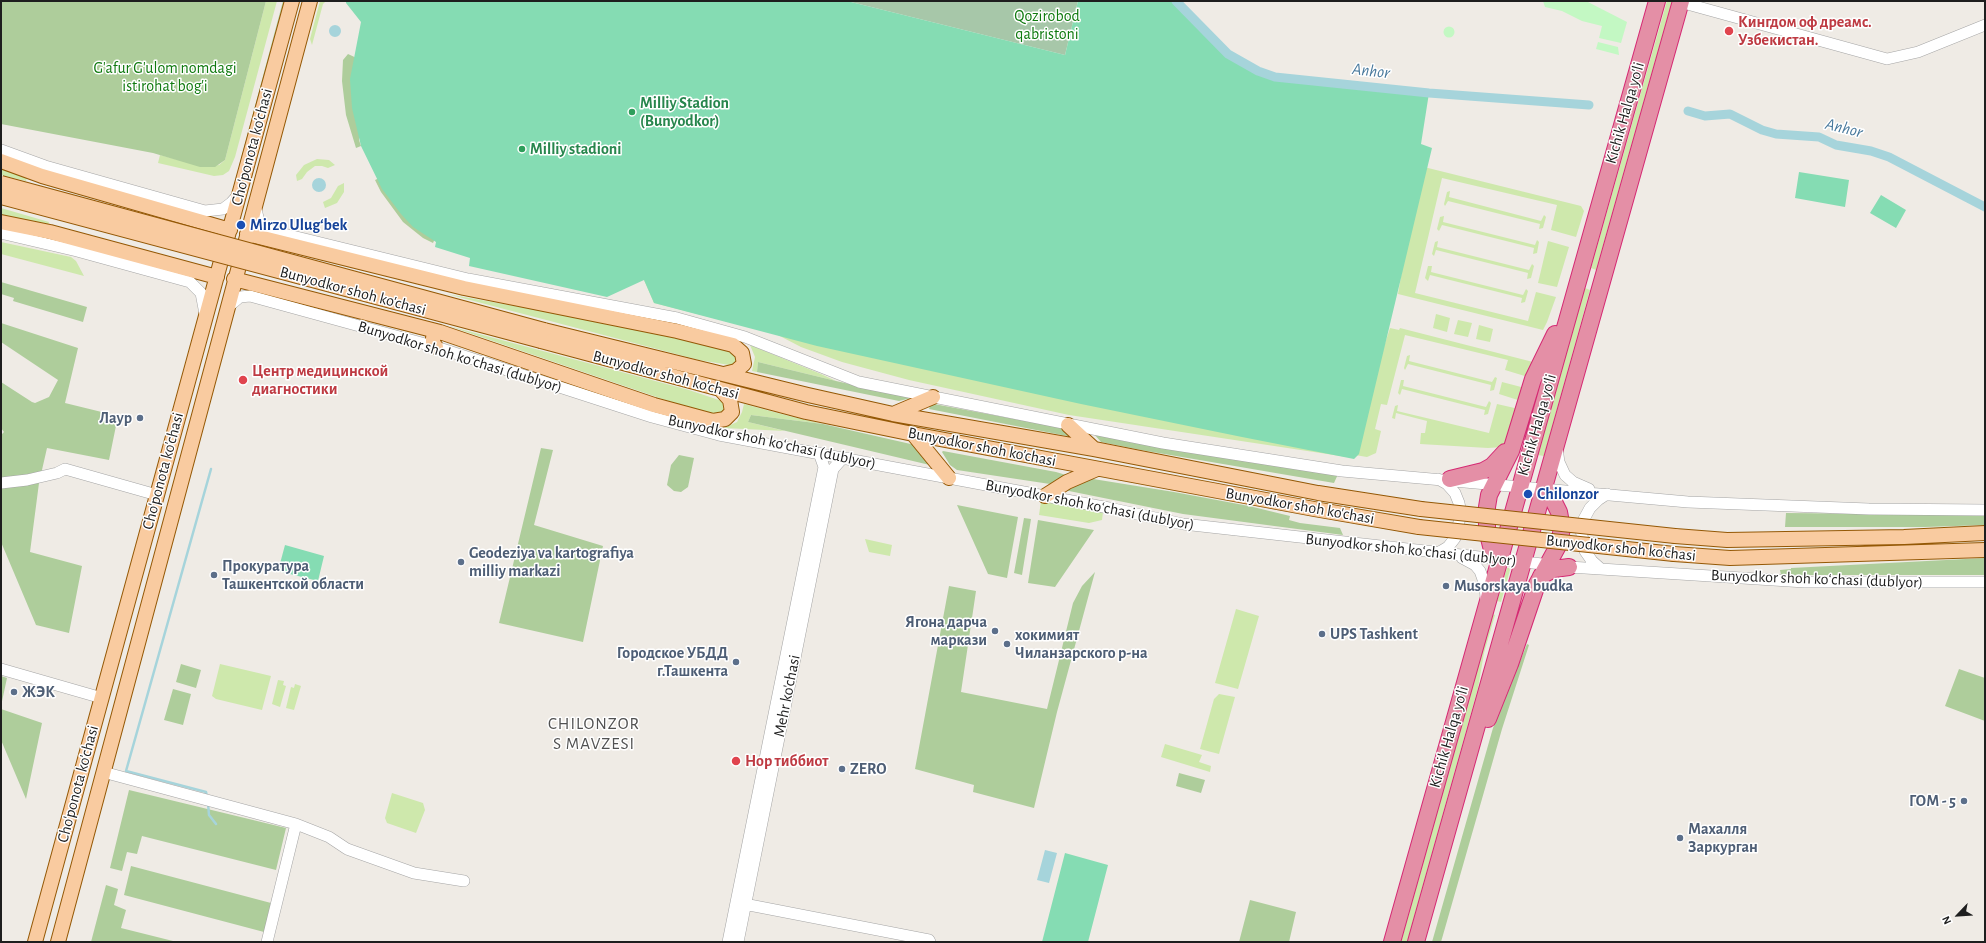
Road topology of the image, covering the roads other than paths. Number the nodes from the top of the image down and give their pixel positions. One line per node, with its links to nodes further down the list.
1 (292, 1): 8 (main road, Cho'ponota ko'chasi)
2 (310, 1): 10 (main road, Cho'ponota ko'chasi)
3 (1657, 1): 15 (highway, Kichik Halqa yo'li)
4 (1681, 2): 5 (street); 16 (highway, Kichik Halqa yo'li)
5 (1985, 25)
6 (2, 156): 8 (street); 12 (main road)
7 (1, 183): 23 (main road, Bunyodkor shoh ko'chasi, bridge)
8 (242, 187): 12 (main road, Cho'ponota ko'chasi)
9 (1, 197): 23 (main road, Bunyodkor shoh ko'chasi, bridge)
10 (256, 202): 14 (main road, Cho'ponota ko'chasi); 27 (street)
11 (1, 222): 17 (main road)
12 (230, 230): 17 (main road, Cho'ponota ko'chasi)
13 (1, 232): 21 (street)
14 (247, 234): 18 (main road, Cho'ponota ko'chasi); 25 (main road)
15 (1582, 266): 16 (highway); 19 (highway, Kichik Halqa yo'li)
16 (1604, 273): 32 (highway, Kichik Halqa yo'li)
17 (216, 277): 21 (main road, Cho'ponota ko'chasi)
18 (234, 279): 20 (main road, Cho'ponota ko'chasi); 22 (main road)
19 (1573, 296): 31 (highway); 44 (highway, Kichik Halqa yo'li)
20 (225, 313): 24 (street, Bunyodkor shoh koʻchasi (dublyor)); 39 (main road, Cho'ponota ko'chasi)
21 (205, 319): 38 (main road, Cho'ponota ko'chasi)
22 (440, 332): 24 (main road); 26 (main road)
23 (542, 335): 25 (main road, Bunyodkor shoh ko'chasi); 26 (main road, Bunyodkor shoh ko'chasi)
24 (436, 347): 34 (street, Bunyodkor shoh koʻchasi (dublyor))
25 (724, 374): 28 (main road, Bunyodkor shoh ko'chasi)
26 (721, 390): 30 (main road, Bunyodkor shoh ko'chasi)
27 (933, 397): 28 (main road); 29 (street)
28 (893, 414): 33 (main road, Bunyodkor shoh ko'chasi)
29 (1068, 425): 33 (main road); 41 (street)
30 (913, 434): 37 (main road, Bunyodkor shoh ko'chasi); 40 (main road)
31 (1516, 436): 41 (highway); 43 (highway)
32 (1557, 441): 45 (highway, Kichik Halqa yo'li); 46 (street)
33 (1094, 449): 50 (main road, Bunyodkor shoh ko'chasi, bridge)
34 (819, 453): 35 (street, Bunyodkor shoh koʻchasi (dublyor)); 36 (street)
35 (848, 458): 36 (street); 40 (street, Bunyodkor shoh koʻchasi (dublyor))
36 (829, 468): 69 (street, Mehr ko'chasi)
37 (1098, 469): 48 (main road); 51 (main road, Bunyodkor shoh ko'chasi, bridge)
38 (163, 473): 39 (main road); 47 (main road, Cho'ponota ko'chasi)
39 (181, 477): 59 (main road, Cho'ponota ko'chasi)
40 (949, 478): 48 (street, Bunyodkor shoh koʻchasi (dublyor))
41 (1443, 479): 43 (street); 52 (street)
42 (1, 483): 47 (street)
43 (1493, 484): 44 (street); 53 (highway)
44 (1520, 486): 45 (street); 53 (highway, Kichik Halqa yo'li)
45 (1544, 488): 46 (street); 54 (highway, Kichik Halqa yo'li); 58 (highway)
46 (1607, 494): 49 (street); 56 (street)
47 (157, 495): 57 (main road, Cho'ponota ko'chasi)
48 (1045, 496): 52 (street, Bunyodkor shoh koʻchasi (dublyor))
49 (1985, 510)
50 (1985, 533)
51 (1985, 550)
52 (1442, 553): 53 (street, Bunyodkor shoh koʻchasi (dublyor)); 61 (street)
53 (1499, 560): 54 (street, Bunyodkor shoh koʻchasi (dublyor)); 61 (highway, Kichik Halqa yo'li)
54 (1523, 563): 58 (street, Bunyodkor shoh koʻchasi (dublyor)); 63 (highway, Kichik Halqa yo'li)
55 (1569, 567): 56 (street, Bunyodkor shoh koʻchasi (dublyor)); 58 (highway)
56 (1601, 569): 60 (street, Bunyodkor shoh koʻchasi (dublyor))
57 (136, 571): 59 (main road); 64 (main road, Cho'ponota ko'chasi)
58 (1545, 571): 66 (highway)
59 (154, 580): 65 (main road, Cho'ponota ko'chasi)
60 (1985, 582)
61 (1483, 615): 63 (highway); 76 (highway, Kichik Halqa yo'li)
62 (1, 669): 64 (street)
63 (1486, 696): 66 (highway, Kichik Halqa yo'li)
64 (102, 698): 70 (main road, Cho'ponota ko'chasi)
65 (103, 772): 67 (street); 71 (main road, Cho'ponota ko'chasi)
66 (1454, 807): 77 (highway, Kichik Halqa yo'li)
67 (296, 824): 68 (street); 72 (street)
68 (464, 881)
69 (742, 899): 73 (street, Mehr ko'chasi); 74 (street, Mehr ko'chasi); 75 (street)
70 (35, 942)
71 (58, 942)
72 (267, 942)
73 (728, 942)
74 (738, 942)
75 (930, 942)
76 (1392, 942)
77 (1416, 942)

